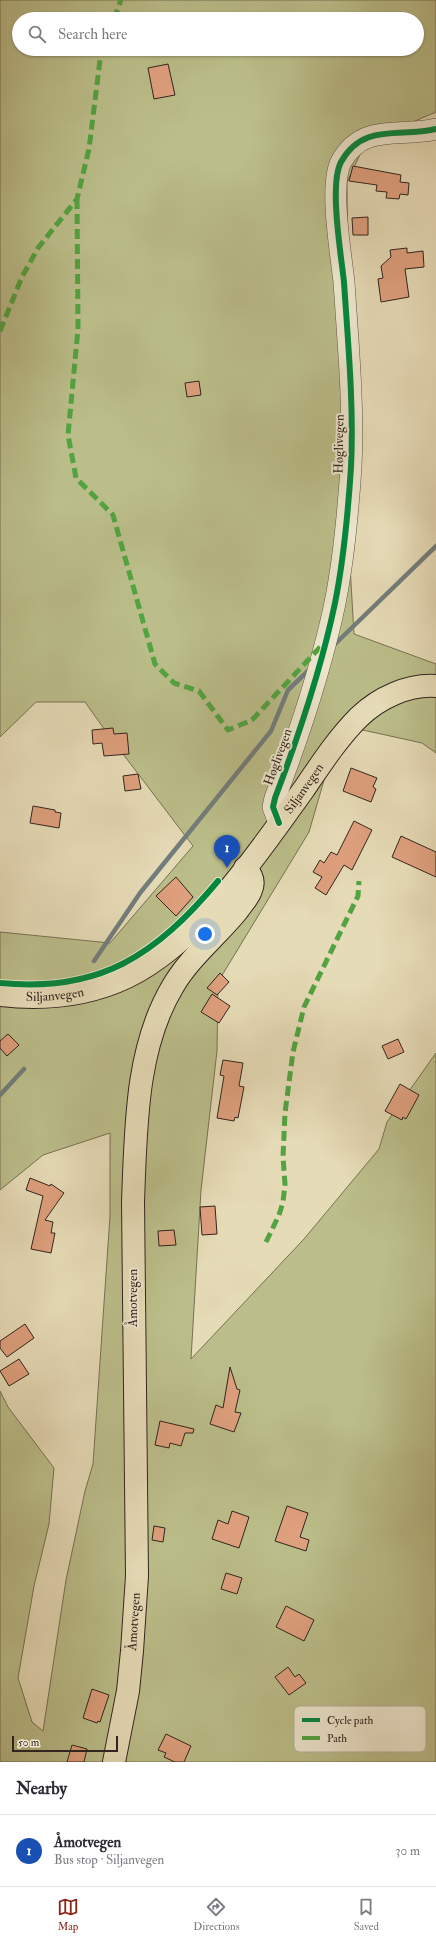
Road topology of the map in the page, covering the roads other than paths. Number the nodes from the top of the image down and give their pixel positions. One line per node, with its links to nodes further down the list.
1 (436, 129): 3 (street, Høglivegen)
2 (436, 686): 3 (main road, Siljanvegen)
3 (279, 823): 4 (main road, Siljanvegen)
4 (245, 868): 5 (main road, Siljanvegen); 6 (main road, Åmotvegen)
5 (0, 995)
6 (114, 1762)

